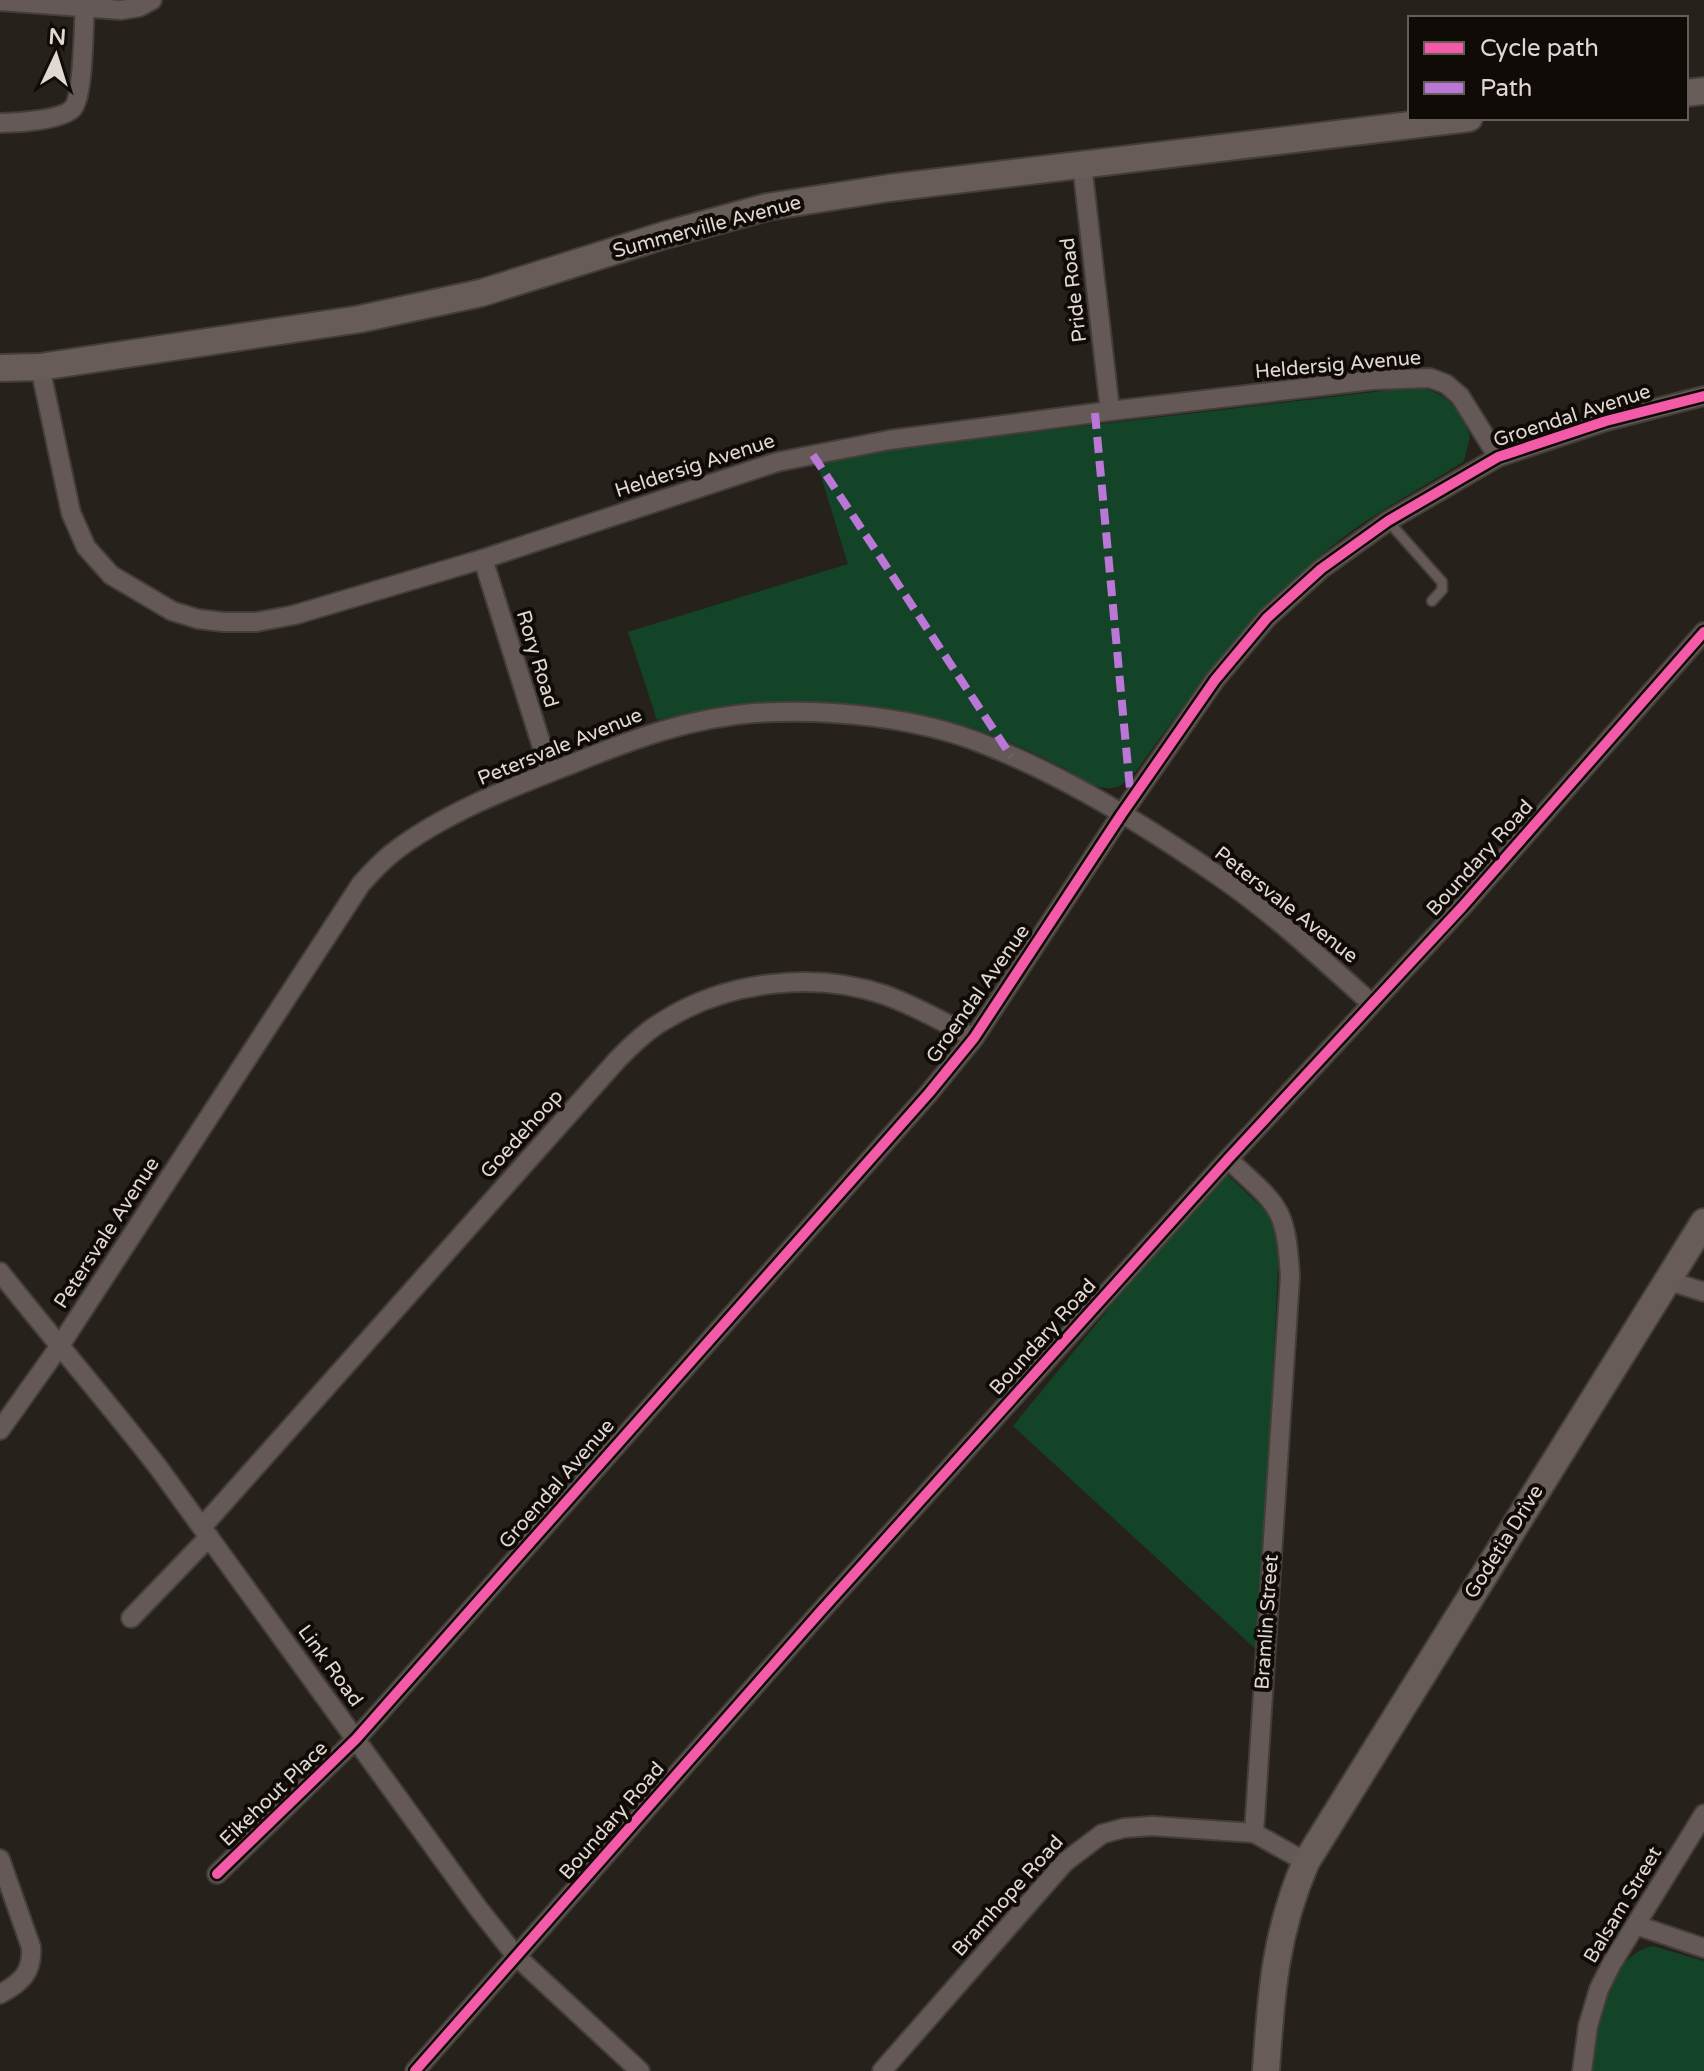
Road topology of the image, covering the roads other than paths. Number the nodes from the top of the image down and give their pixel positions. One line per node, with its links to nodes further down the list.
1 (152, 0): 3 (street)
2 (0, 1): 3 (street)
3 (85, 7): 5 (street)
4 (1452, 120): 6 (street, Summerville Avenue)
5 (0, 123)
6 (1082, 164): 7 (street, Summerville Avenue); 10 (street, Pride Road)
7 (40, 367): 8 (street, Summerville Avenue); 13 (street, Heldersig Avenue)
8 (0, 368)
9 (1704, 396): 11 (street, Groendal Avenue)
10 (1110, 411): 11 (street, Heldersig Avenue); 13 (street, Heldersig Avenue)
11 (1498, 457): 12 (street, Groendal Avenue)
12 (1388, 521): 14 (lane); 17 (street, Groendal Avenue)
13 (483, 559): 16 (street, Rory Road)
14 (1432, 601)
15 (1704, 632): 18 (street, Boundary Road)
16 (550, 772): 17 (street, Petersvale Avenue); 25 (street, Petersvale Avenue)
17 (1121, 815): 18 (street, Petersvale Avenue); 19 (street, Groendal Avenue)
18 (1371, 1003): 20 (street, Boundary Road)
19 (974, 1038): 27 (street, Goedehoop); 29 (street, Groendal Avenue)
20 (1228, 1159): 31 (street, Bramlin Street); 37 (street, Boundary Road)
21 (1704, 1222): 23 (street, Godetia Drive)
22 (0, 1272): 25 (street, Link Road)
23 (1666, 1280): 24 (street); 33 (street, Godetia Drive)
24 (1704, 1292)
25 (59, 1347): 26 (street, Petersvale Avenue); 27 (street, Link Road)
26 (0, 1430)
27 (206, 1532): 28 (street, Goedehoop); 29 (street, Link Road)
28 (131, 1618)
29 (356, 1739): 34 (street, Eikehout Place); 37 (street, Link Road)
30 (1704, 1814): 35 (street, Balsam Street)
31 (1254, 1833): 33 (street); 41 (street, Bramhope Road)
32 (0, 1859): 38 (street)
33 (1306, 1862): 42 (street)
34 (217, 1874)
35 (1636, 1925): 36 (street); 43 (street, Balsam Street)
36 (1704, 1948)
37 (516, 1956): 39 (street, Boundary Road); 40 (street, Link Road)
38 (0, 1994)
39 (415, 2071)
40 (640, 2071)
41 (882, 2071)
42 (1266, 2071)
43 (1582, 2071)

